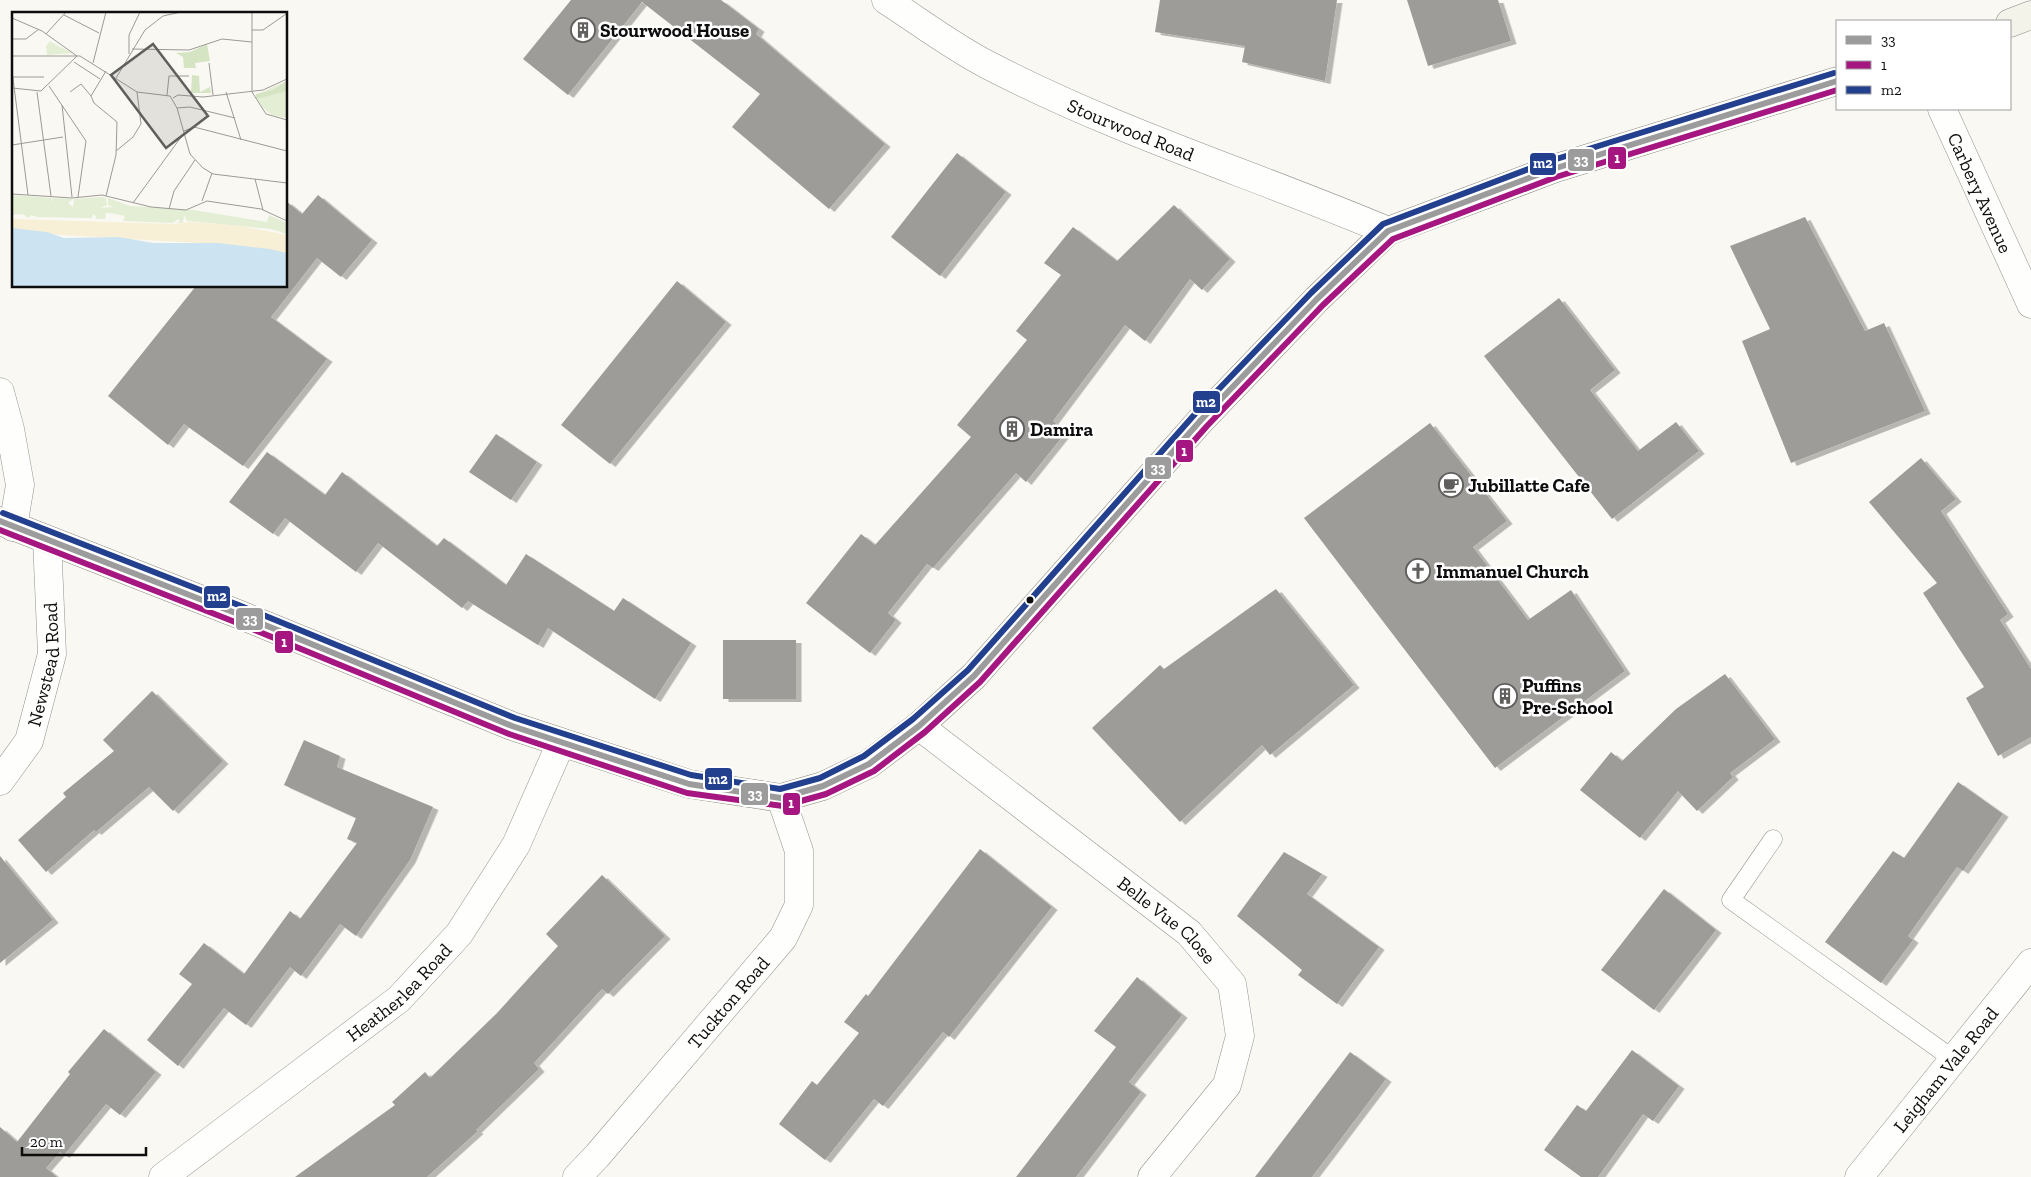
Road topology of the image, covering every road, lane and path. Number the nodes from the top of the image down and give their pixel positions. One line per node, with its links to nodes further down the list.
1 (886, 0): 6 (street, Stourwood Road)
2 (2031, 16): 3 (main road)
3 (2011, 23)
4 (1836, 81): 6 (main road)
5 (1942, 110): 7 (street, Carbery Avenue)
6 (1388, 231): 11 (main road)
7 (2031, 304)
8 (0, 392): 9 (street)
9 (7, 524): 10 (main road)
10 (47, 540): 12 (main road); 13 (street, Newstead Road)
11 (919, 726): 14 (main road); 20 (street, Belle Vue Close)
12 (561, 744): 14 (main road); 18 (street, Heatherlea Road)
13 (0, 781)
14 (781, 798): 19 (street, Tuckton Road)
15 (1773, 839): 17 (lane)
16 (2031, 963): 17 (street, Leigham Vale Road)
17 (1953, 1059): 21 (street, Leigham Vale Road)
18 (163, 1177)
19 (577, 1177)
20 (1152, 1177)
21 (1859, 1177)

